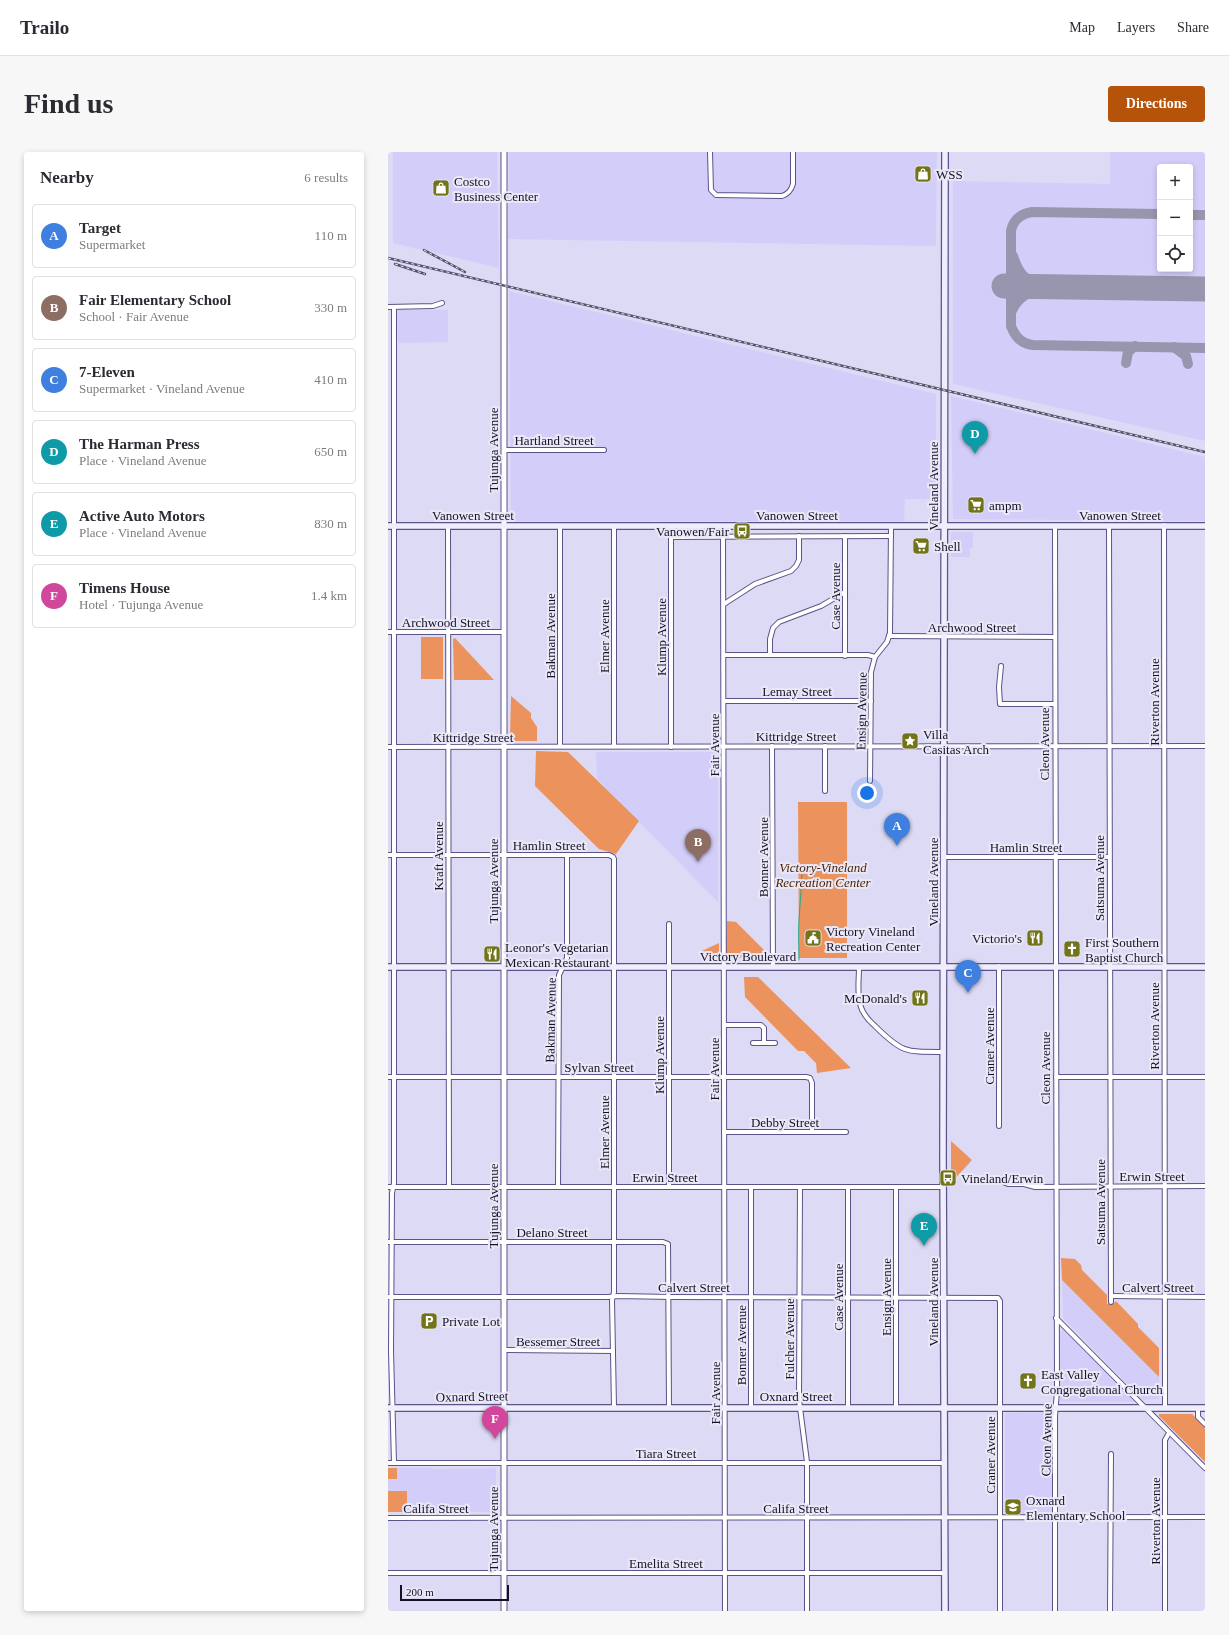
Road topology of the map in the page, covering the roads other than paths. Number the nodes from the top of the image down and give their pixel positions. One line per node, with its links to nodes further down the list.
1 (504, 152): 8 (street, Tujunga Avenue)
2 (710, 152): 3 (street)
3 (793, 152)
4 (945, 152): 17 (main road, Vineland Avenue)
5 (442, 303): 7 (street)
6 (388, 306): 7 (street)
7 (394, 306): 11 (street)
8 (504, 450): 9 (street, Hartland Street); 13 (street, Tujunga Avenue)
9 (604, 450)
10 (1164, 525): 19 (main road, Vanowen Street); 20 (main road, Vanowen Street); 57 (street, Riverton Avenue)
11 (391, 526): 12 (main road, Vanowen Street); 31 (street)
12 (448, 526): 13 (main road, Vanowen Street); 32 (street, Kraft Avenue)
13 (504, 526): 14 (main road, Vanowen Street); 33 (street, Tujunga Avenue)
14 (560, 526): 15 (main road, Vanowen Street); 47 (street, Bakman Avenue)
15 (614, 526): 21 (main road, Vanowen Street); 48 (street, Elmer Avenue)
16 (723, 526): 21 (main road, Vanowen Street); 22 (main road, Vanowen Street); 24 (street, Fair Avenue)
17 (944, 526): 18 (main road, Vanowen Street); 22 (main road, Vanowen Street); 36 (main road, Vineland Avenue)
18 (1055, 526): 19 (main road, Vanowen Street); 35 (street, Cleon Avenue)
19 (1109, 526): 56 (street, Satsuma Avenue)
20 (1205, 526)
21 (671, 527): 23 (street, Klump Avenue)
22 (891, 527): 27 (street)
23 (671, 536): 24 (street, Vanowen Street); 49 (street, Klump Avenue)
24 (723, 536): 25 (street, Vanowen Street); 29 (street, Fair Avenue)
25 (799, 536): 26 (street, Vanowen Street); 29 (street)
26 (845, 536): 27 (street, Vanowen Street); 28 (street, Case Avenue)
27 (891, 536): 34 (street)
28 (845, 592): 38 (street); 39 (street, Case Avenue)
29 (724, 604): 37 (street, Fair Avenue)
30 (388, 632): 31 (street, Archwood Street)
31 (394, 632): 32 (street, Archwood Street); 60 (street)
32 (448, 632): 33 (street, Archwood Street); 45 (street, Kraft Avenue)
33 (504, 632): 46 (street, Tujunga Avenue)
34 (890, 636): 36 (street, Archwood Street); 40 (street, Ensign Avenue)
35 (1054, 636): 36 (street, Archwood Street); 44 (street, Cleon Avenue)
36 (944, 637): 54 (main road, Vineland Avenue)
37 (724, 655): 38 (street); 43 (street, Fair Avenue)
38 (770, 656): 39 (street)
39 (845, 656): 40 (street)
40 (875, 657): 42 (street, Ensign Avenue)
41 (1002, 666): 44 (street)
42 (871, 700): 43 (street, Lemay Street); 53 (street, Ensign Avenue)
43 (724, 701): 50 (street, Fair Avenue)
44 (1054, 704): 55 (street, Cleon Avenue)
45 (448, 746): 46 (street, Kittridge Street); 60 (street, Kittridge Street); 63 (street, Kraft Avenue)
46 (504, 746): 47 (street, Kittridge Street); 66 (street, Tujunga Avenue)
47 (560, 746): 48 (street, Kittridge Street)
48 (614, 746): 49 (street, Kittridge Street)
49 (671, 746): 50 (street, Kittridge Street)
50 (724, 746): 51 (street, Kittridge Street); 82 (street, Fair Avenue)
51 (772, 746): 52 (street, Kittridge Street); 83 (street, Bonner Avenue)
52 (825, 746): 53 (street, Kittridge Street); 62 (street)
53 (870, 746): 54 (street, Kittridge Street); 61 (street, Ensign Avenue)
54 (943, 746): 55 (street, Kittridge Street); 70 (main road, Vineland Avenue)
55 (1055, 746): 56 (street, Kittridge Street); 68 (street, Cleon Avenue)
56 (1109, 746): 57 (street, Kittridge Street); 71 (street, Satsuma Avenue)
57 (1164, 746): 58 (street, Kittridge Street); 86 (street, Riverton Avenue)
58 (1205, 746)
59 (388, 747): 60 (street, Kittridge Street)
60 (393, 747): 65 (street)
61 (870, 781)
62 (825, 791)
63 (448, 854): 65 (street, Hamlin Street); 66 (street, Hamlin Street); 77 (street, Kraft Avenue)
64 (388, 855): 65 (street, Hamlin Street)
65 (394, 855): 76 (street)
66 (504, 855): 67 (street, Hamlin Street); 78 (street, Tujunga Avenue)
67 (566, 855): 69 (street, Hamlin Street); 79 (street, Bakman Avenue)
68 (1054, 856): 70 (street, Hamlin Street); 71 (street, Hamlin Street); 75 (street, Cleon Avenue)
69 (613, 857): 80 (street, Elmer Avenue)
70 (944, 857): 73 (main road, Vineland Avenue)
71 (1109, 857): 85 (street, Satsuma Avenue)
72 (669, 924): 81 (street, Klump Avenue)
73 (944, 966): 74 (main road, Victory Boulevard); 84 (main road, Victory Boulevard); 92 (main road, Vineland Avenue)
74 (999, 966): 75 (main road, Victory Boulevard); 105 (street, Craner Avenue)
75 (1055, 966): 85 (main road, Victory Boulevard); 102 (street, Cleon Avenue)
76 (391, 967): 77 (main road, Victory Boulevard); 95 (street)
77 (448, 967): 78 (main road, Victory Boulevard); 96 (street, Kraft Avenue)
78 (504, 967): 79 (main road, Victory Boulevard); 97 (street, Tujunga Avenue)
79 (563, 967): 80 (main road, Victory Boulevard); 98 (street, Bakman Avenue)
80 (614, 967): 81 (main road, Victory Boulevard); 99 (street, Elmer Avenue)
81 (668, 967): 82 (main road, Victory Boulevard); 100 (street, Klump Avenue)
82 (724, 967): 83 (main road, Victory Boulevard); 88 (street, Fair Avenue)
83 (773, 967): 84 (main road, Victory Boulevard)
84 (859, 967): 92 (street)
85 (1109, 967): 86 (main road, Victory Boulevard); 93 (street, Satsuma Avenue)
86 (1164, 967): 87 (main road, Victory Boulevard); 103 (street, Riverton Avenue)
87 (1205, 967)
88 (724, 1025): 90 (street); 101 (street, Fair Avenue)
89 (753, 1043): 90 (street)
90 (764, 1043): 91 (street)
91 (775, 1043)
92 (944, 1052): 125 (main road, Vineland Avenue)
93 (1109, 1076): 102 (street); 103 (street); 111 (street, Satsuma Avenue)
94 (388, 1077): 95 (street, Sylvan Street)
95 (393, 1077): 96 (street, Sylvan Street); 114 (street)
96 (449, 1077): 97 (street, Sylvan Street); 115 (street, Kraft Avenue)
97 (504, 1077): 98 (street, Sylvan Street); 116 (street, Tujunga Avenue)
98 (559, 1077): 99 (street, Sylvan Street); 117 (street, Bakman Avenue)
99 (614, 1077): 100 (street, Sylvan Street); 118 (street, Elmer Avenue)
100 (669, 1077): 101 (street, Sylvan Street); 119 (street, Klump Avenue)
101 (724, 1077): 106 (street, Fair Avenue); 107 (street, Sylvan Street)
102 (1056, 1077): 110 (street, Cleon Avenue)
103 (1164, 1077): 104 (street); 112 (street, Riverton Avenue)
104 (1205, 1077)
105 (999, 1126)
106 (724, 1132): 107 (street, Debby Street); 120 (street, Fair Avenue)
107 (812, 1132): 108 (street, Debby Street)
108 (846, 1132)
109 (1003, 1182): 110 (street, Erwin Street)
110 (1056, 1186): 111 (street, Erwin Street); 144 (street, Cleon Avenue)
111 (1110, 1186): 112 (street, Erwin Street); 130 (street, Satsuma Avenue)
112 (1164, 1186): 113 (street, Erwin Street); 140 (street, Riverton Avenue)
113 (1205, 1186)
114 (390, 1187): 115 (street, Erwin Street); 126 (street)
115 (449, 1187): 116 (street, Erwin Street)
116 (504, 1187): 117 (street, Erwin Street); 127 (street, Tujunga Avenue)
117 (558, 1187): 118 (street, Erwin Street)
118 (614, 1187): 119 (street, Erwin Street); 128 (street, Elmer Avenue)
119 (669, 1187): 120 (street, Erwin Street)
120 (725, 1187): 121 (street, Erwin Street); 134 (street, Fair Avenue)
121 (751, 1187): 122 (street, Erwin Street); 135 (street, Bonner Avenue)
122 (800, 1187): 123 (street, Erwin Street); 136 (street, Fulcher Avenue)
123 (848, 1187): 124 (street, Erwin Street); 137 (street, Case Avenue)
124 (896, 1187): 125 (street, Erwin Street); 138 (street, Ensign Avenue)
125 (943, 1187): 139 (main road, Vineland Avenue)
126 (390, 1242): 127 (street, Delano Street); 131 (street)
127 (504, 1242): 128 (street, Delano Street); 132 (street, Tujunga Avenue)
128 (614, 1242): 129 (street, Elmer Avenue); 133 (street, Delano Street)
129 (613, 1296): 132 (street, Calvert Street); 133 (street, Calvert Street); 147 (street, Elmer Avenue)
130 (1111, 1296): 140 (street, Calvert Street); 143 (street, Satsuma Avenue)
131 (390, 1297): 132 (street, Calvert Street); 146 (street)
132 (504, 1297): 145 (street, Tujunga Avenue)
133 (668, 1297): 134 (street, Calvert Street); 150 (street)
134 (724, 1297): 135 (street, Calvert Street); 151 (street, Fair Avenue)
135 (751, 1297): 136 (street, Calvert Street); 152 (street, Bonner Avenue)
136 (799, 1297): 137 (street, Calvert Street); 153 (street, Fulcher Avenue)
137 (848, 1297): 138 (street, Calvert Street); 154 (street, Case Avenue)
138 (896, 1297): 139 (street, Calvert Street); 155 (street, Ensign Avenue)
139 (944, 1297): 142 (street, Calvert Street); 156 (main road, Vineland Avenue)
140 (1164, 1297): 141 (street, Calvert Street); 159 (street, Riverton Avenue)
141 (1205, 1297)
142 (1000, 1299): 157 (street, Craner Avenue)
143 (1111, 1302)
144 (1056, 1318): 158 (street); 161 (street, Cleon Avenue)
145 (504, 1350): 147 (street, Bessemer Street); 148 (street, Tujunga Avenue)
146 (390, 1351): 160 (street)
147 (613, 1351): 149 (street, Elmer Avenue)
148 (504, 1407): 149 (main road, Oxnard Street); 160 (main road, Oxnard Street); 171 (street, Tujunga Avenue)
149 (614, 1407): 150 (main road, Oxnard Street)
150 (669, 1407): 151 (main road, Oxnard Street)
151 (725, 1407): 152 (main road, Oxnard Street); 167 (street, Fair Avenue)
152 (751, 1407): 153 (main road, Oxnard Street)
153 (800, 1407): 154 (main road, Oxnard Street); 168 (street, Fulcher Avenue)
154 (848, 1407): 155 (main road, Oxnard Street)
155 (896, 1407): 156 (main road, Oxnard Street)
156 (945, 1407): 157 (main road, Oxnard Street); 172 (main road, Vineland Avenue)
157 (1000, 1407): 161 (main road, Oxnard Street); 175 (street, Craner Avenue)
158 (1146, 1407): 159 (main road, Oxnard Street); 161 (main road, Oxnard Street); 165 (street)
159 (1165, 1407): 162 (main road, Oxnard Street)
160 (391, 1408): 170 (street)
161 (1056, 1408): 176 (street, Cleon Avenue)
162 (1198, 1408): 163 (main road, Oxnard Street); 164 (street)
163 (1205, 1408)
164 (1205, 1424)
165 (1169, 1433): 173 (street); 183 (street, Riverton Avenue)
166 (1111, 1454): 182 (street)
167 (725, 1462): 168 (street, Tiara Street); 171 (street, Tiara Street); 180 (street, Fair Avenue)
168 (807, 1462): 172 (street, Tiara Street); 181 (street, Fulcher Avenue)
169 (388, 1463): 170 (street, Tiara Street)
170 (394, 1463): 171 (street, Tiara Street)
171 (504, 1463): 179 (street, Tujunga Avenue)
172 (944, 1463): 174 (main road, Vineland Avenue)
173 (1205, 1468)
174 (944, 1517): 175 (street, Califa Street); 181 (street, Califa Street); 188 (main road, Vineland Avenue)
175 (1001, 1517): 176 (street, Califa Street); 193 (street, Craner Avenue)
176 (1055, 1517): 182 (street, Califa Street); 194 (street, Cleon Avenue)
177 (1205, 1517): 183 (street, Califa Street)
178 (388, 1518): 179 (street, Califa Street)
179 (504, 1518): 180 (street, Califa Street); 186 (street, Tujunga Avenue)
180 (725, 1518): 181 (street, Califa Street); 184 (street, Fair Avenue)
181 (807, 1518): 187 (street, Fulcher Avenue)
182 (1110, 1518): 183 (street, Califa Street); 195 (street)
183 (1165, 1518): 196 (street, Riverton Avenue)
184 (725, 1572): 186 (street, Emelita Street); 187 (street, Emelita Street); 190 (street, Fair Avenue)
185 (388, 1573): 186 (street, Emelita Street)
186 (504, 1573): 189 (street, Tujunga Avenue)
187 (807, 1573): 188 (street, Emelita Street); 191 (street, Fulcher Avenue)
188 (944, 1573): 192 (main road, Vineland Avenue)
189 (504, 1611)
190 (725, 1611)
191 (807, 1611)
192 (945, 1611)
193 (1000, 1611)
194 (1056, 1611)
195 (1110, 1611)
196 (1165, 1611)

